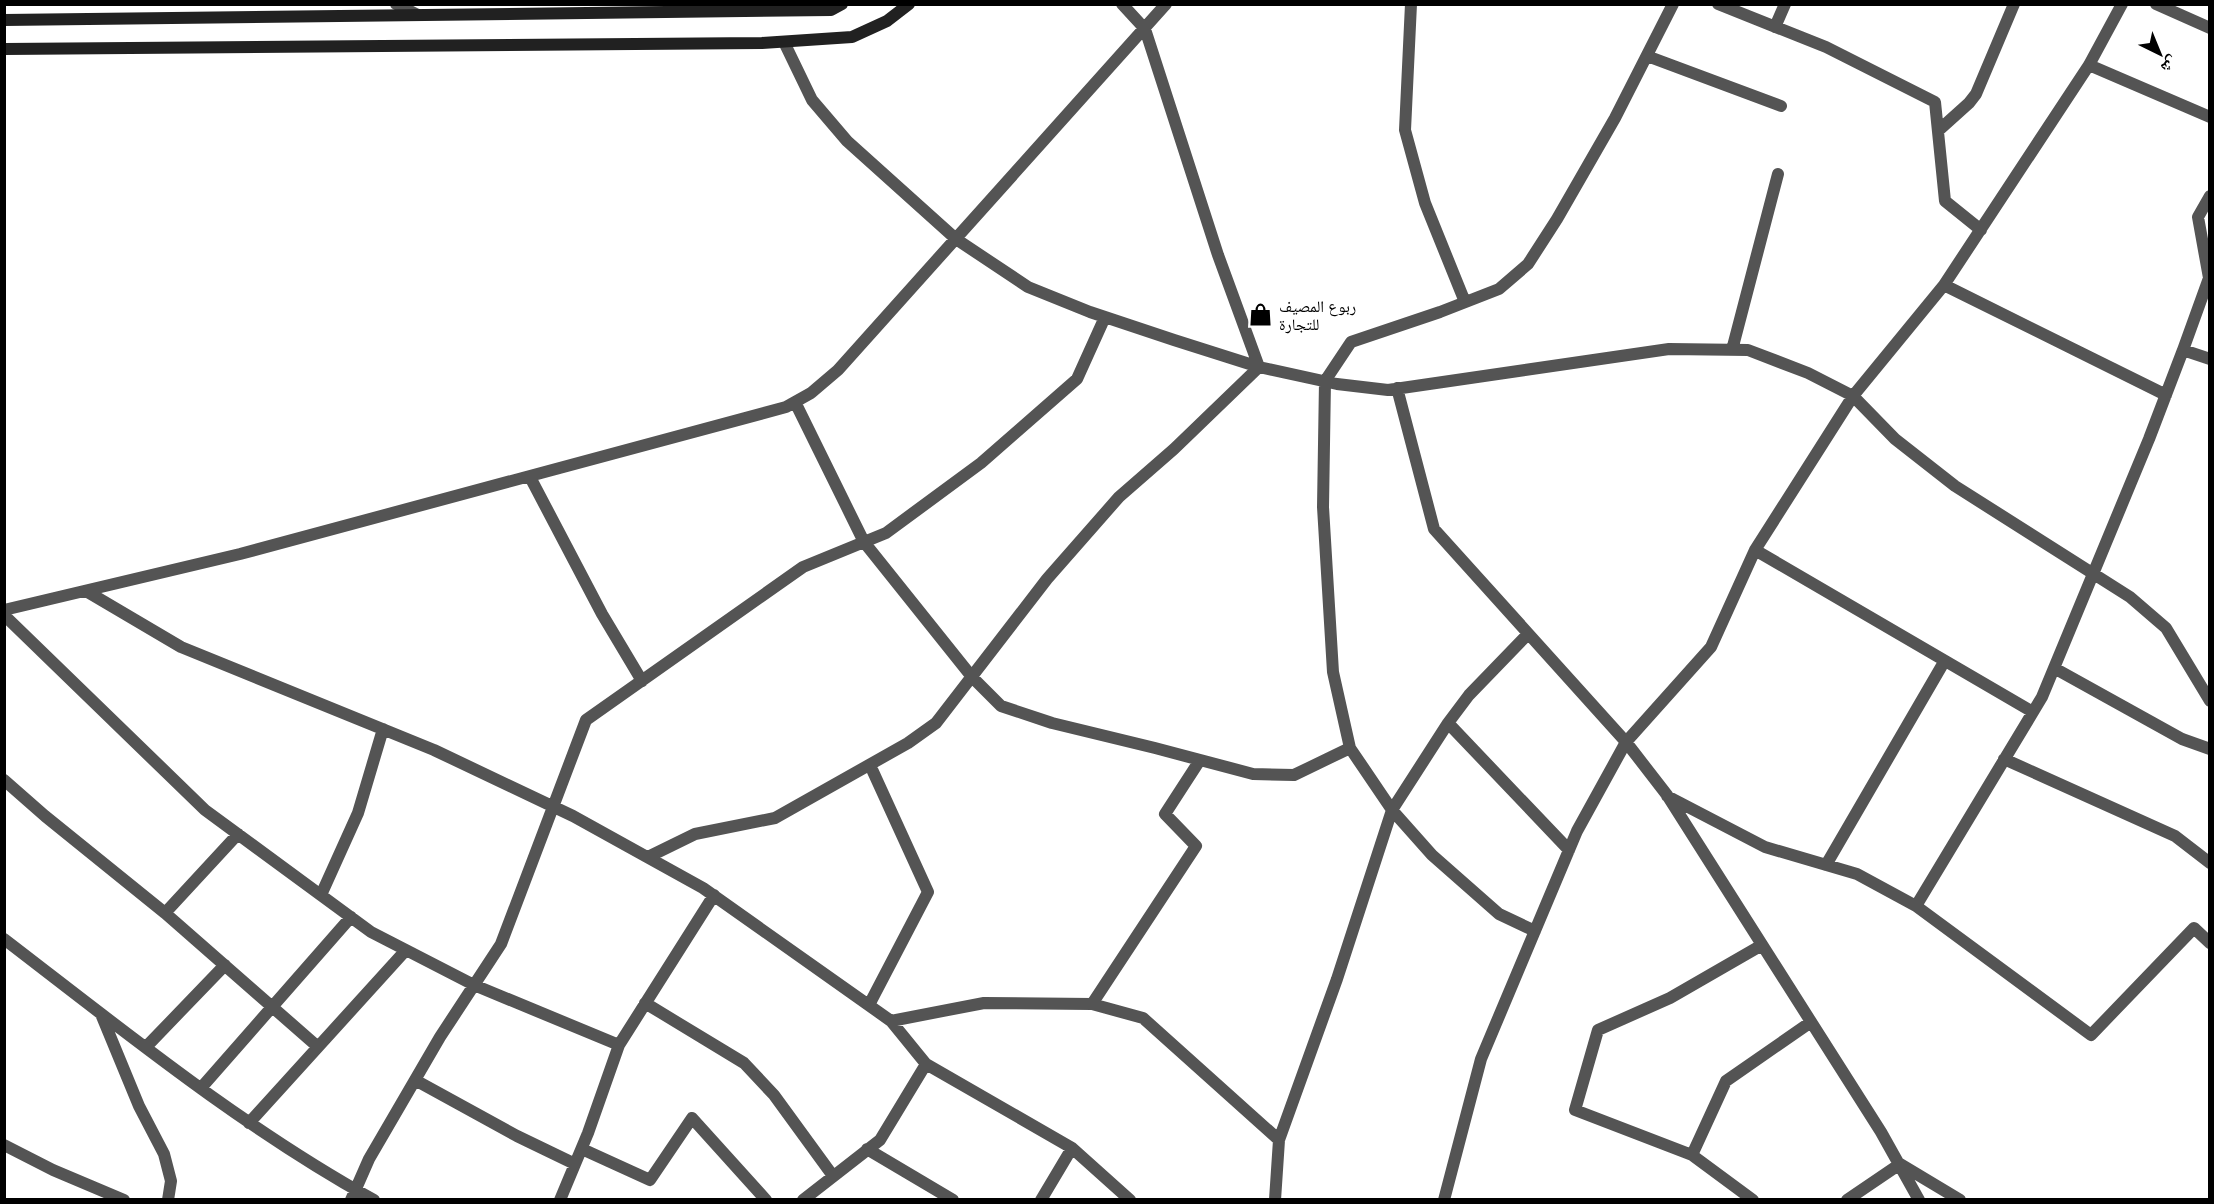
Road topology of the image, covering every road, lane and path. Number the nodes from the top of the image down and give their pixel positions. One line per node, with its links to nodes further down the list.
1 (396, 4): 13 (street)
2 (842, 4): 13 (main road)
3 (909, 4): 18 (main road)
4 (1122, 4): 17 (street)
5 (1166, 4): 17 (street)
6 (1412, 4): 30 (street)
7 (1673, 4): 20 (street)
8 (1718, 4): 15 (street)
9 (1785, 4): 15 (street)
10 (2014, 4): 24 (street)
11 (2122, 4): 21 (street)
12 (2156, 4): 16 (street)
13 (418, 15): 14 (main road)
14 (4, 20)
15 (1775, 27): 24 (street)
16 (2210, 28)
17 (1144, 29): 28 (street); 35 (street)
18 (784, 42): 19 (main road); 28 (street)
19 (4, 49)
20 (1647, 56): 22 (street); 30 (street)
21 (2090, 65): 23 (street); 27 (street)
22 (1781, 106)
23 (2210, 117)
24 (1939, 130): 27 (street)
25 (1778, 174): 32 (street)
26 (2210, 196): 33 (street)
27 (1980, 230): 29 (street)
28 (956, 239): 31 (street); 40 (street)
29 (1944, 285): 38 (street); 39 (street)
30 (1465, 303): 36 (street)
31 (1105, 316): 35 (street); 42 (street)
32 (1732, 350): 37 (street); 39 (street)
33 (2183, 350): 34 (street); 38 (street)
34 (2210, 359)
35 (1259, 367): 36 (street); 51 (street)
36 (1325, 381): 37 (street); 58 (street)
37 (1397, 388): 48 (street)
38 (2166, 395): 44 (street)
39 (1853, 396): 43 (street); 44 (street)
40 (795, 402): 41 (street); 42 (street)
41 (530, 477): 45 (street); 52 (street)
42 (864, 542): 51 (street); 52 (street)
43 (1755, 550): 49 (street); 57 (street)
44 (2093, 573): 50 (street); 53 (street)
45 (86, 591): 46 (street); 56 (street)
46 (4, 610)
47 (4, 615): 67 (street)
48 (1528, 634): 55 (street); 57 (street)
49 (1944, 662): 54 (street); 71 (street)
50 (2054, 668): 54 (street); 59 (street)
51 (972, 677): 61 (street); 62 (street)
52 (642, 681): 65 (street)
53 (2210, 701)
54 (2032, 712): 60 (street)
55 (1448, 723): 66 (street); 68 (street)
56 (383, 729): 65 (street); 72 (street)
57 (1626, 742): 64 (street); 68 (street)
58 (1350, 748): 61 (street); 66 (street)
59 (2210, 749)
60 (2004, 759): 70 (street); 74 (street)
61 (1200, 760): 85 (street)
62 (870, 765): 69 (street); 86 (street)
63 (4, 780): 75 (street)
64 (1667, 795): 71 (street); 80 (street)
65 (555, 807): 69 (street); 83 (street)
66 (1392, 810): 77 (street); 98 (street)
67 (238, 834): 72 (street); 75 (street)
68 (1569, 850): 77 (street)
69 (648, 857): 73 (street)
70 (2210, 863)
71 (1826, 865): 74 (street)
72 (321, 894): 76 (street)
73 (714, 895): 84 (street); 86 (street)
74 (1916, 906): 79 (street)
75 (165, 913): 82 (street)
76 (351, 917): 81 (street); 87 (street)
77 (1535, 931): 118 (street)
78 (4, 939): 88 (street)
79 (2210, 943)
80 (1762, 945): 90 (street); 103 (street)
81 (406, 950): 83 (street); 93 (street)
82 (225, 965): 87 (street); 92 (street)
83 (474, 985): 91 (street); 95 (street)
84 (645, 1003): 91 (street); 106 (street)
85 (1092, 1004): 89 (street); 98 (street)
86 (869, 1005): 89 (street)
87 (273, 1006): 93 (street); 96 (street)
88 (101, 1013): 92 (street); 109 (street)
89 (891, 1021): 94 (street)
90 (1811, 1022): 103 (street); 105 (street)
91 (619, 1045): 101 (street)
92 (146, 1047): 96 (street)
93 (318, 1047): 97 (street)
94 (926, 1064): 100 (street); 102 (street)
95 (416, 1080): 104 (street); 107 (street)
96 (201, 1088): 97 (street)
97 (249, 1123): 107 (street)
98 (1280, 1140): 117 (street)
99 (4, 1145): 108 (street)
100 (1072, 1148): 115 (street); 116 (street)
101 (582, 1149): 104 (street); 112 (street)
102 (867, 1149): 106 (street); 114 (street)
103 (1692, 1155): 119 (street)
104 (575, 1164): 111 (street)
105 (1900, 1164): 120 (street); 121 (street); 122 (street)
106 (833, 1176): 113 (street)
107 (353, 1194): 110 (street)
108 (124, 1200)
109 (168, 1200)
110 (374, 1200)
111 (560, 1200)
112 (766, 1200)
113 (802, 1200)
114 (953, 1200)
115 (1041, 1200)
116 (1130, 1200)
117 (1275, 1200)
118 (1444, 1200)
119 (1753, 1200)
120 (1847, 1200)
121 (1919, 1200)
122 (1960, 1200)

